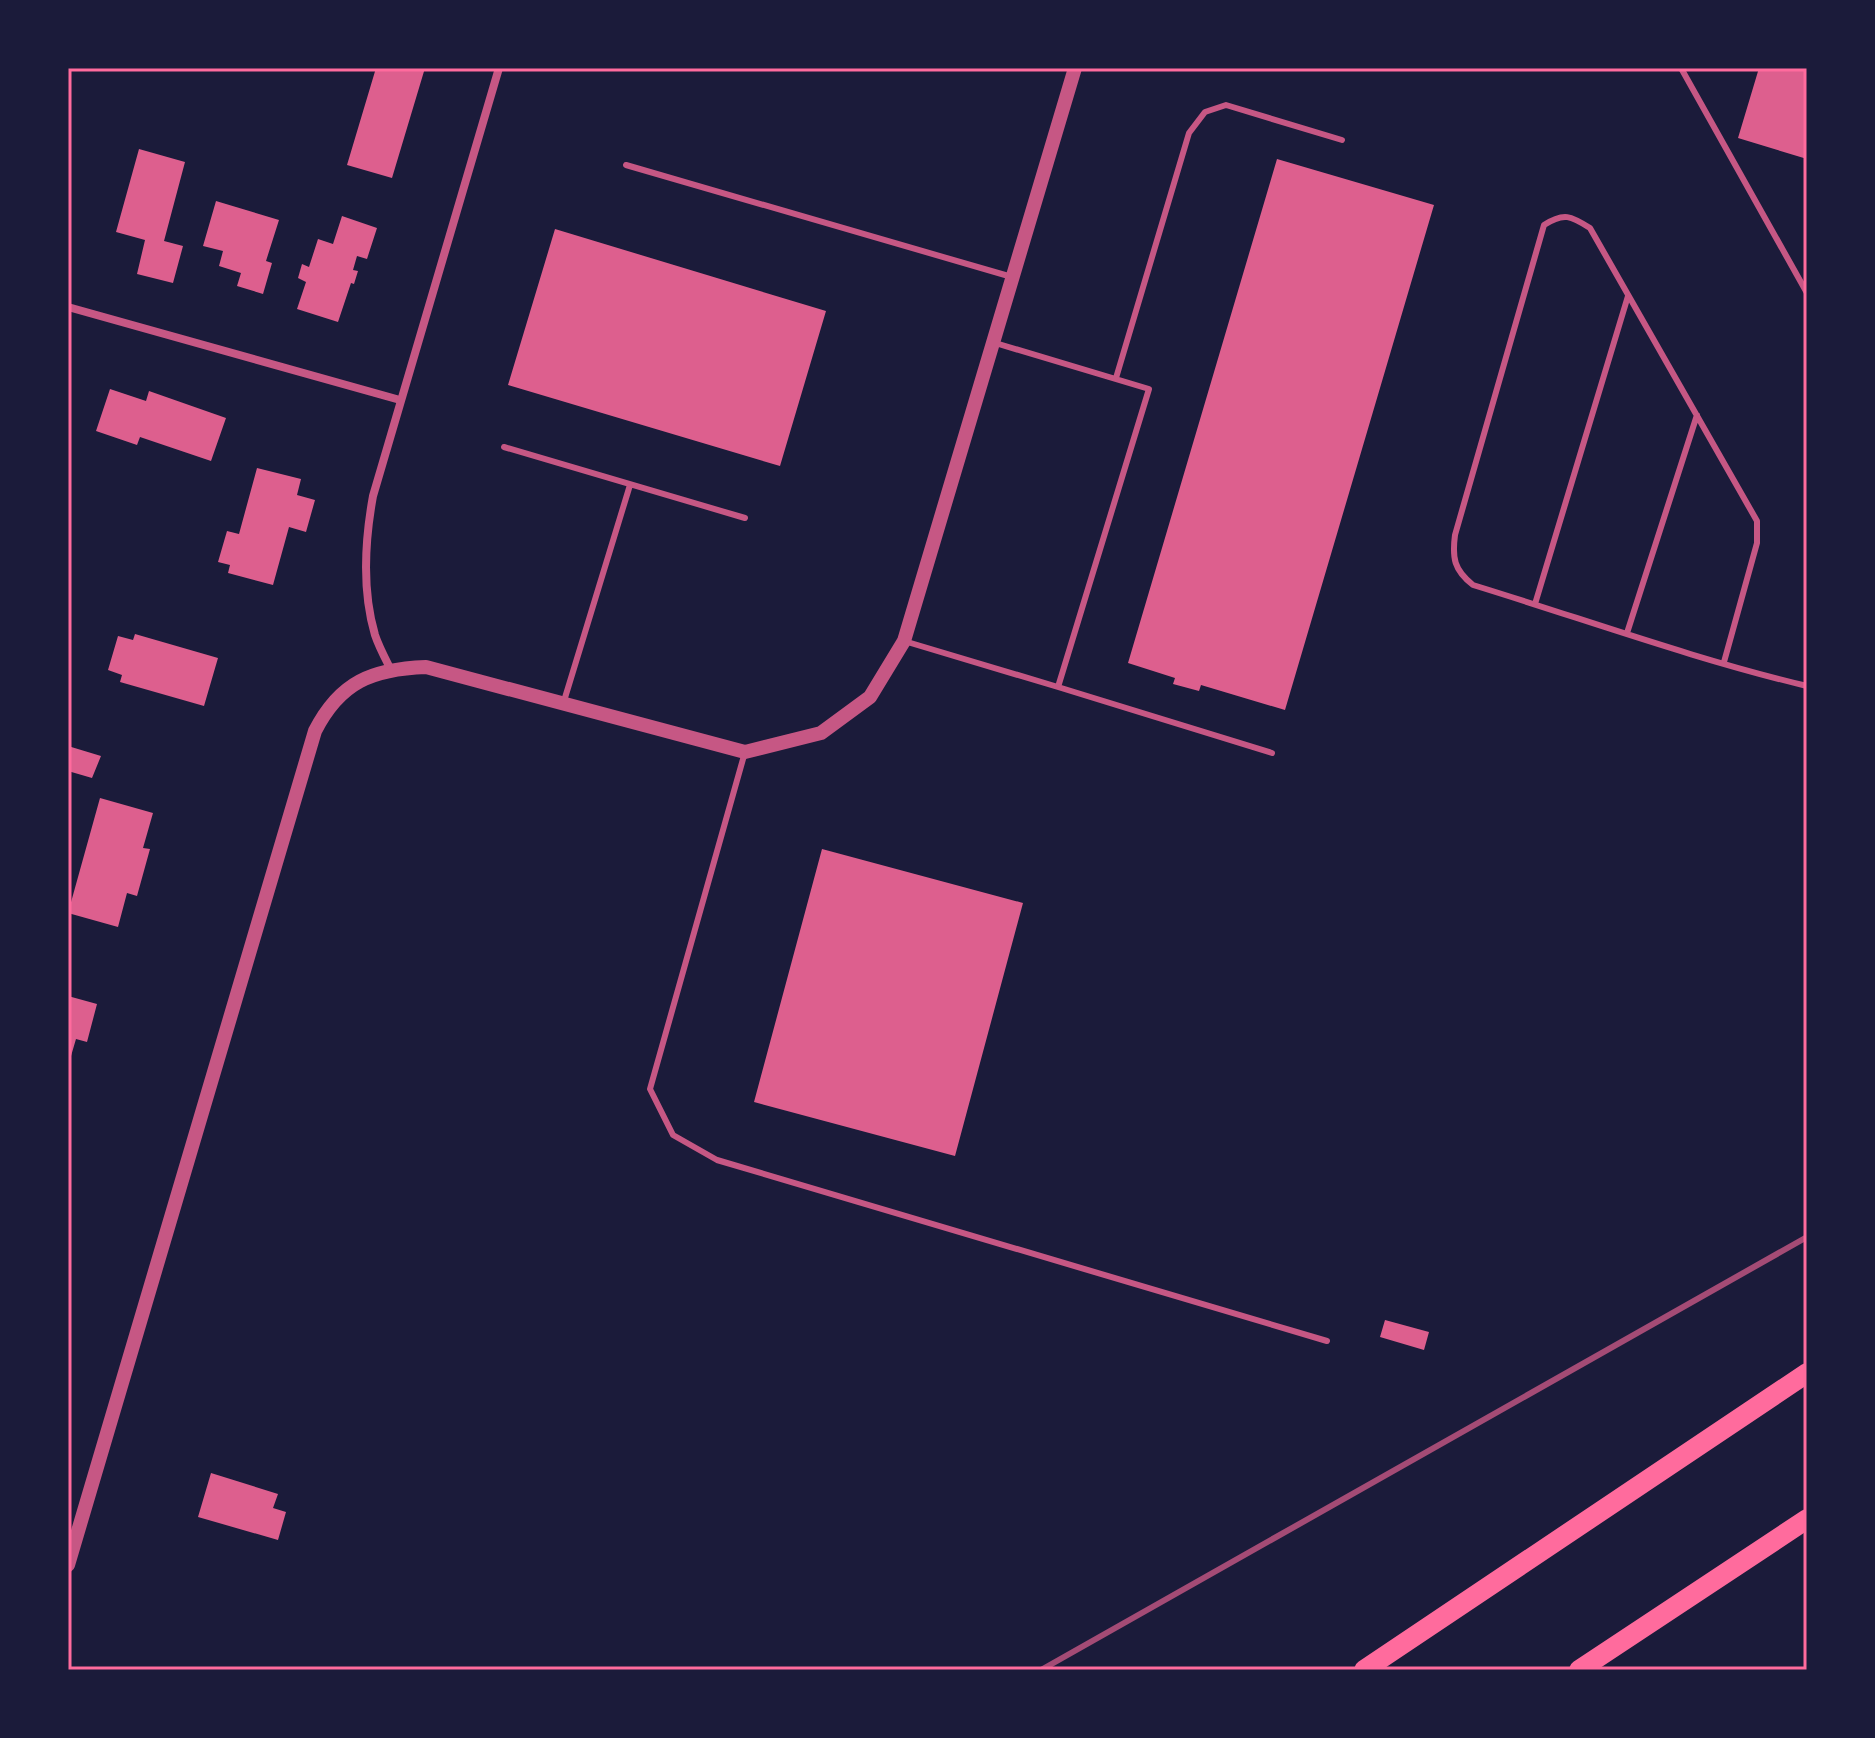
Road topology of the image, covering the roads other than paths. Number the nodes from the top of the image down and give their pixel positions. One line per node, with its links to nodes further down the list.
1 (499, 68): 12 (street)
2 (1075, 68): 6 (street)
3 (1681, 68): 7 (lane)
4 (1342, 140): 11 (lane)
5 (626, 165): 6 (lane)
6 (1012, 277): 10 (street)
7 (1807, 293)
8 (1628, 296): 13 (lane); 17 (lane); 17 (lane)
9 (68, 307): 12 (street)
10 (992, 342): 11 (lane); 19 (street)
11 (1116, 378): 23 (lane)
12 (400, 400): 21 (street)
13 (1697, 415): 18 (lane); 20 (lane)
14 (504, 447): 15 (lane)
15 (630, 485): 16 (lane); 24 (lane)
16 (745, 518)
17 (1535, 604): 18 (lane)
18 (1627, 633): 20 (lane)
19 (904, 641): 23 (lane); 25 (street)
20 (1724, 662): 22 (lane)
21 (391, 670): 24 (street); 30 (street)
22 (1807, 686)
23 (1058, 687): 26 (lane)
24 (563, 705): 25 (street)
25 (745, 752): 27 (lane)
26 (1272, 753)
27 (1327, 1341)
28 (1807, 1373): 31 (main road)
29 (1807, 1519): 32 (main road)
30 (68, 1565)
31 (1364, 1670)
32 (1579, 1670)

